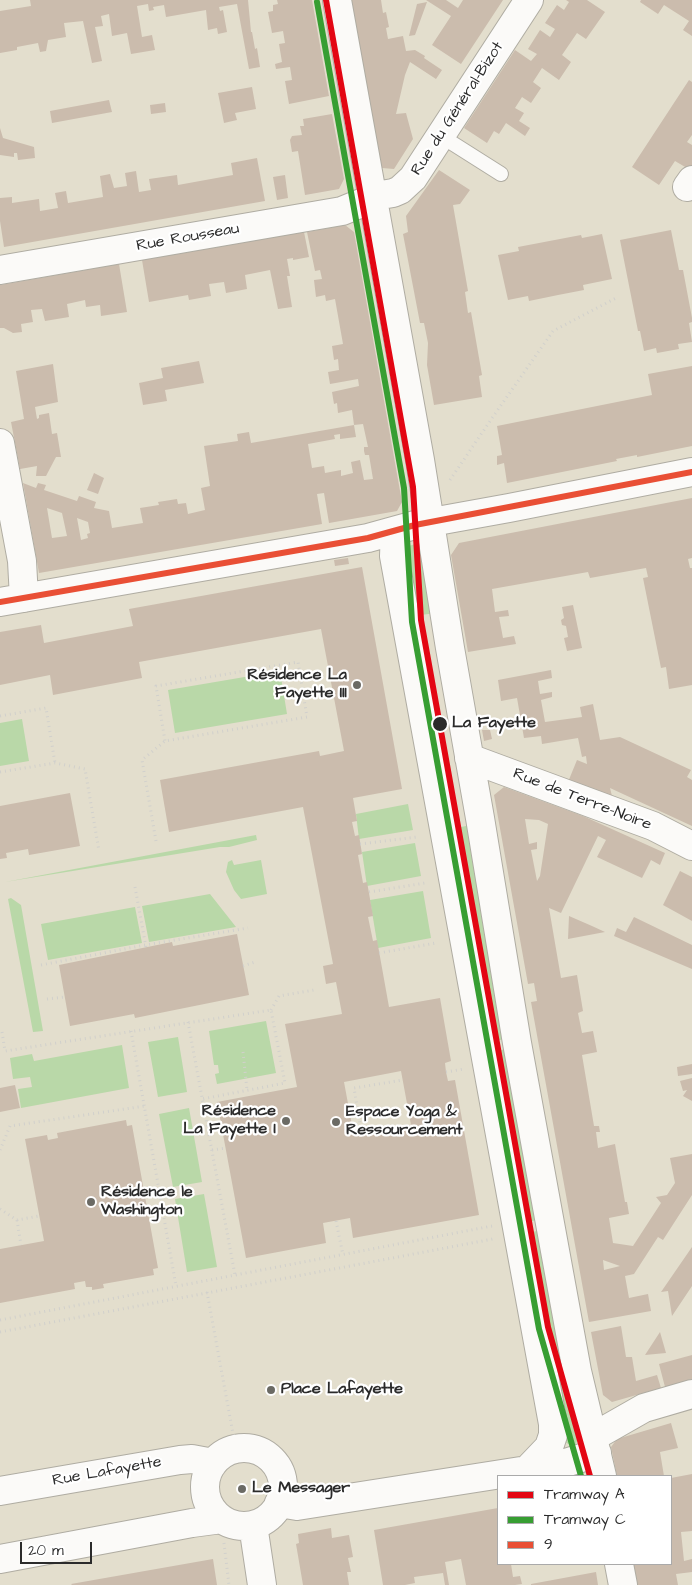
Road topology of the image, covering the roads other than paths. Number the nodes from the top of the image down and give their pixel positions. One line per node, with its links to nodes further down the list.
1 (337, 0): 5 (street)
2 (529, 0): 3 (street, Rue du Général-Bizot)
3 (441, 136): 4 (lane); 5 (street, Rue du Général-Bizot)
4 (501, 174)
5 (373, 198): 6 (street, Rue Rousseau); 9 (street)
6 (0, 270)
7 (0, 443): 11 (street)
8 (692, 472): 9 (street)
9 (430, 522): 10 (street); 12 (street)
10 (394, 531): 11 (street); 17 (street)
11 (12, 600)
12 (469, 758): 13 (street, Rue de Terre-Noire); 15 (street)
13 (692, 846)
14 (692, 1394): 15 (street)
15 (598, 1455): 17 (street)
16 (212, 1466): 18 (street, Rue Lafayette); 19 (street); 20 (street)
17 (528, 1469): 19 (street)
18 (0, 1490)
19 (279, 1503): 20 (street)
20 (235, 1523): 21 (street); 23 (street)
21 (0, 1558)
22 (618, 1565): 24 (street)
23 (262, 1585)
24 (622, 1585)

